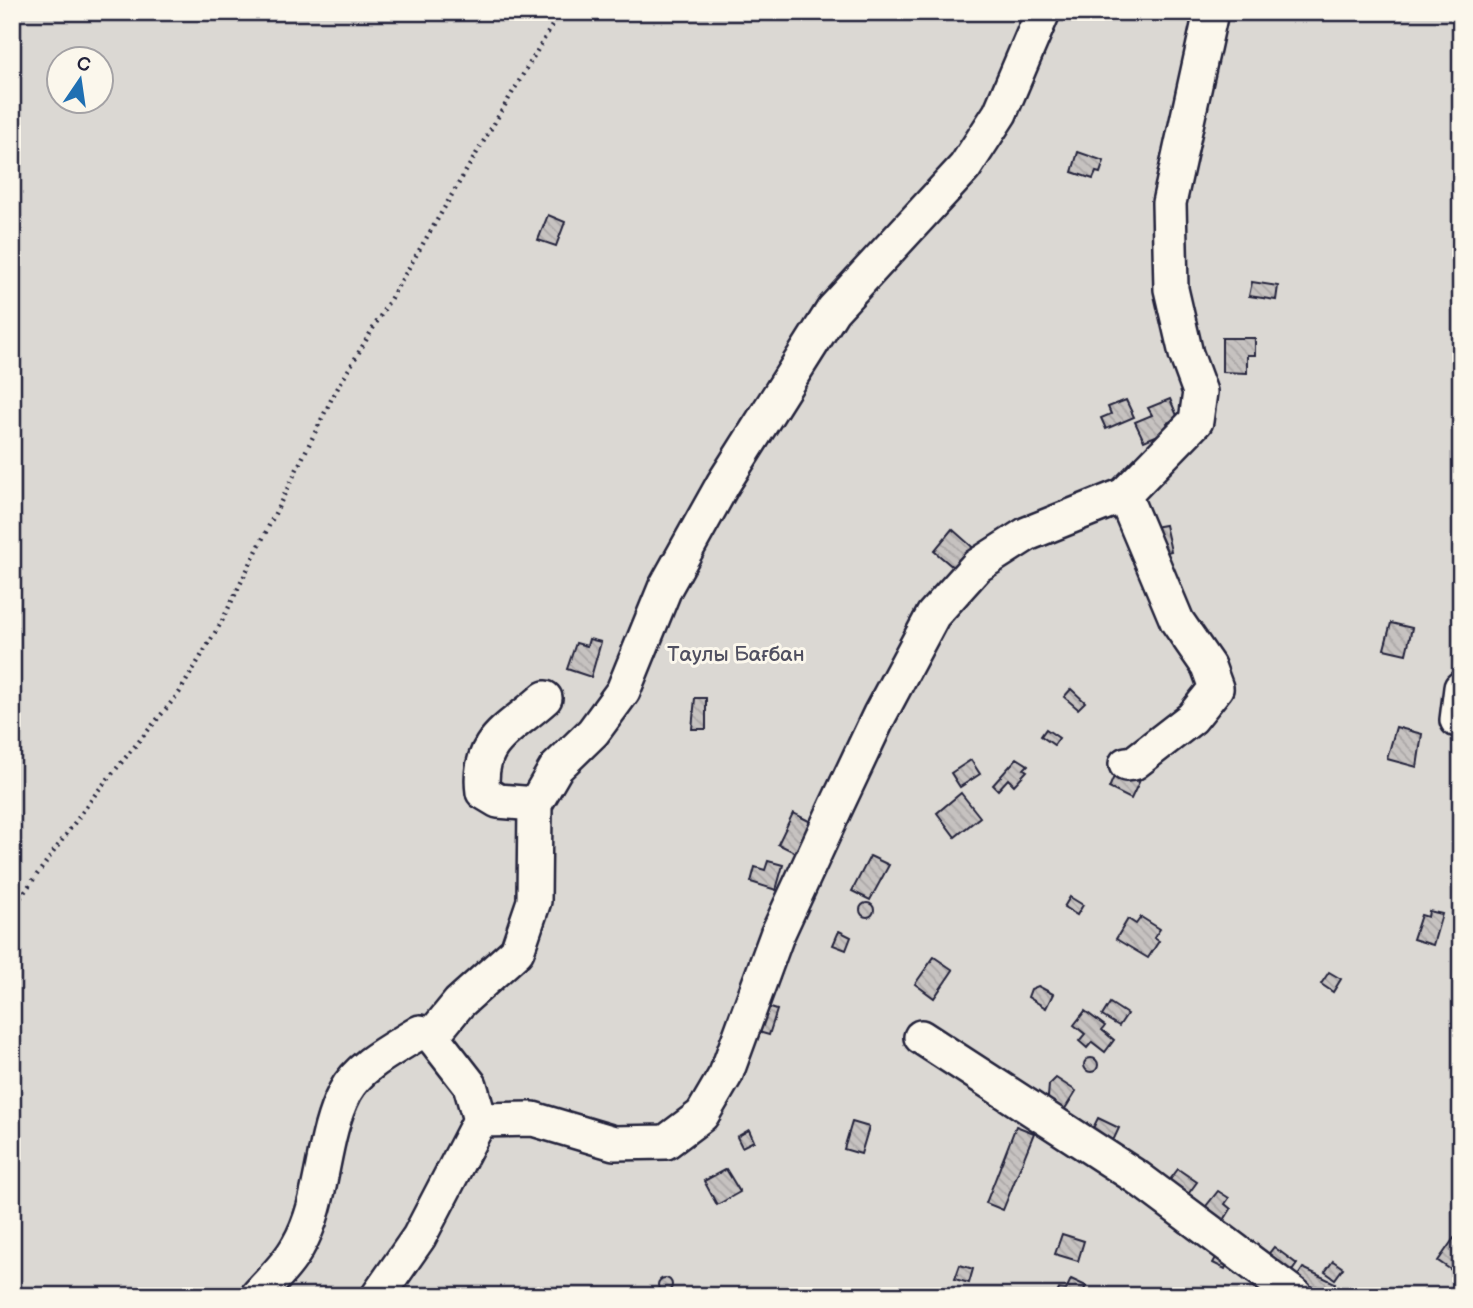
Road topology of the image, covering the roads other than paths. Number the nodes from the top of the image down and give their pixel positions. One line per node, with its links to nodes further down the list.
1 (1043, 12): 6 (street)
2 (1211, 12): 3 (street)
3 (1124, 495): 5 (street); 9 (street)
4 (545, 698): 6 (street)
5 (1126, 764)
6 (535, 804): 7 (street)
7 (432, 1036): 9 (street); 10 (street)
8 (921, 1037): 12 (street)
9 (480, 1120): 11 (street)
10 (257, 1296)
11 (378, 1296)
12 (1296, 1296)

